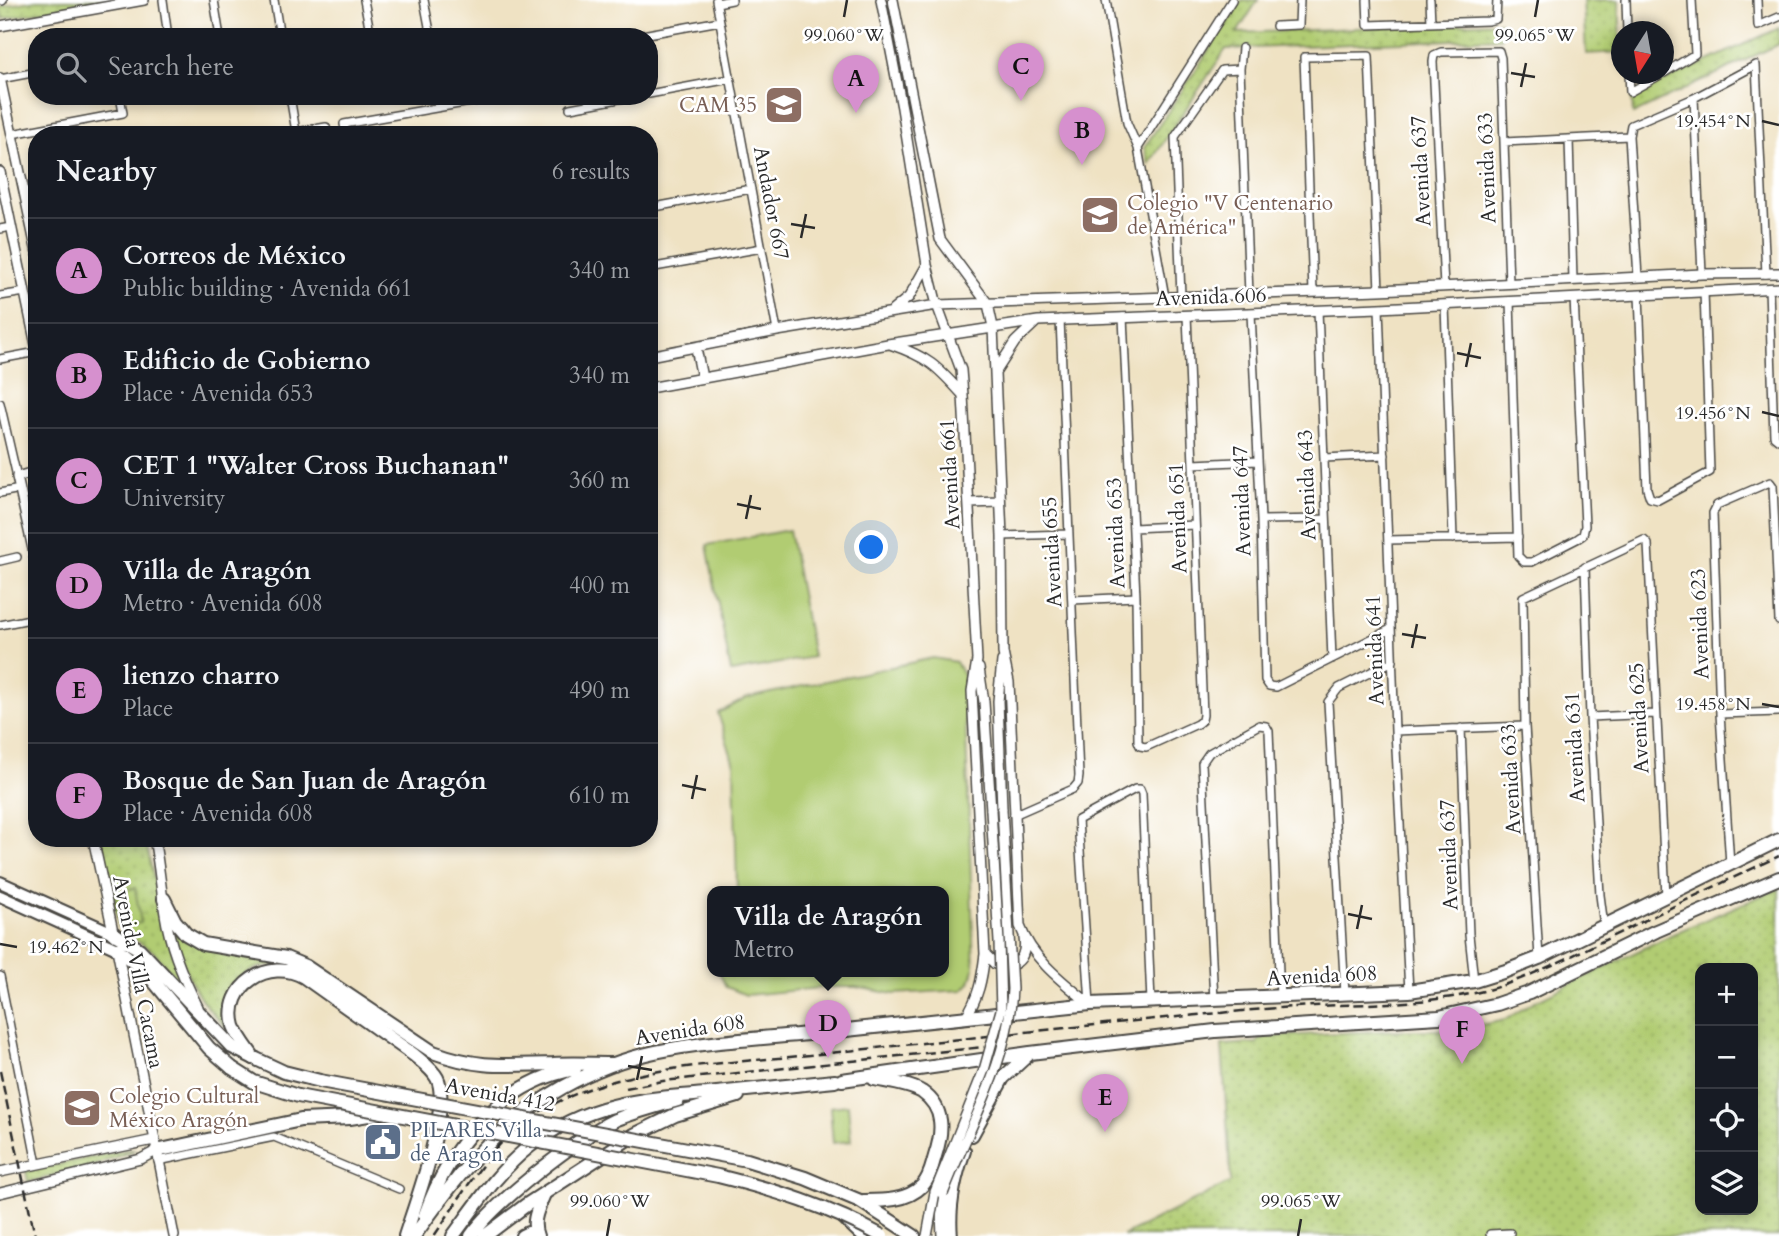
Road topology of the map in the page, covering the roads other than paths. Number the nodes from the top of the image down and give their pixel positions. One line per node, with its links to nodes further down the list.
1 (144, 0): 25 (street)
2 (163, 0): 27 (street)
3 (214, 0): 28 (street)
4 (274, 0): 29 (street)
5 (364, 0): 30 (street)
6 (424, 0): 31 (street)
7 (732, 0): 18 (street)
8 (881, 0): 20 (street, Avenida 661)
9 (1106, 0): 58 (street)
10 (1232, 0): 58 (street)
11 (1300, 0): 26 (street)
12 (1367, 0): 24 (street)
13 (1430, 0): 24 (street)
14 (1497, 0): 24 (street)
15 (1626, 0): 23 (street)
16 (1692, 0): 35 (street)
17 (1757, 0): 21 (street)
18 (716, 1): 22 (street, Andador 667)
19 (893, 5): 20 (street); 90 (street)
20 (883, 11): 66 (street, Avenida 661)
21 (1779, 17)
22 (720, 21): 32 (street); 39 (street, Andador 667)
23 (1627, 21)
24 (1431, 23)
25 (0, 26)
26 (1276, 26)
27 (166, 28)
28 (219, 28)
29 (279, 28)
30 (369, 28)
31 (429, 28)
32 (658, 32)
33 (1242, 48): 36 (street)
34 (1434, 55): 57 (street, Avenida 633); 75 (street, Avenida 637)
35 (1674, 66)
36 (1240, 69): 81 (street); 86 (street)
37 (28, 73): 38 (street)
38 (0, 78): 54 (street)
39 (730, 79): 42 (street); 60 (street, Andador 667)
40 (1630, 84): 41 (street)
41 (1644, 84)
42 (658, 92)
43 (1694, 99): 55 (street); 69 (street); 70 (street)
44 (122, 105): 50 (street)
45 (292, 105): 51 (street)
46 (453, 105): 48 (street)
47 (586, 105): 49 (street)
48 (447, 106): 52 (street)
49 (570, 108)
50 (54, 126)
51 (295, 126)
52 (344, 126)
53 (28, 131): 54 (street)
54 (12, 134): 62 (street)
55 (1629, 136): 56 (street); 71 (street)
56 (1569, 139): 57 (street); 73 (street)
57 (1504, 142): 74 (street, Avenida 633)
58 (1138, 148): 85 (street)
59 (0, 172): 63 (street)
60 (751, 189): 61 (street); 65 (street, Andador 667)
61 (658, 206)
62 (28, 210)
63 (11, 227): 64 (street); 79 (street)
64 (0, 229)
65 (762, 248): 67 (street); 104 (street, Andador 667)
66 (927, 265): 91 (street, Avenida 661); 96 (street)
67 (658, 266)
68 (1779, 273): 70 (street, Avenida 606)
69 (1702, 274): 70 (street, Avenida 606); 71 (street, Avenida 606)
70 (1766, 274)
71 (1638, 277): 72 (street, Avenida 606)
72 (1601, 279): 73 (street, Avenida 606); 87 (street)
73 (1573, 281): 74 (street, Avenida 606)
74 (1509, 284): 75 (street, Avenida 606)
75 (1444, 286): 77 (street, Avenida 606)
76 (1774, 288): 78 (street, Avenida 606); 117 (street)
77 (1379, 290): 80 (street, Avenida 606); 80 (street)
78 (1704, 291): 82 (street, Avenida 606); 82 (street)
79 (25, 292): 83 (street); 93 (street)
80 (1313, 292): 81 (street, Avenida 606)
81 (1249, 294): 84 (street, Avenida 606)
82 (1639, 295): 87 (street, Avenida 606)
83 (0, 296)
84 (1211, 296): 86 (street, Avenida 606); 98 (street)
85 (1165, 297): 86 (street, Avenida 606); 90 (street, Avenida 606)
86 (1181, 297)
87 (1602, 297): 88 (street, Avenida 606)
88 (1574, 298): 89 (street, Avenida 606); 135 (street)
89 (1510, 301): 92 (street, Avenida 606); 135 (street)
90 (988, 304): 91 (street, Avenida 606); 103 (street)
91 (937, 305): 96 (street, Avenida 606); 105 (street, Avenida 661)
92 (1445, 305): 94 (street, Avenida 606); 136 (street)
93 (28, 307)
94 (1379, 308): 95 (street, Avenida 606); 118 (street, Avenida 641)
95 (1318, 310): 97 (street, Avenida 606); 119 (street, Avenida 643)
96 (892, 311): 104 (street, Avenida 606)
97 (1251, 313): 98 (street, Avenida 606); 120 (street, Avenida 647)
98 (1212, 314): 99 (street, Avenida 606)
99 (1187, 315): 100 (street, Avenida 606); 121 (street, Avenida 651)
100 (1123, 317): 101 (street, Avenida 606); 132 (street, Avenida 653)
101 (1060, 319): 102 (street, Avenida 606); 133 (street, Avenida 655)
102 (1038, 321): 103 (street, Avenida 606); 111 (street)
103 (993, 327): 105 (street, Avenida 606); 111 (street)
104 (777, 331): 107 (street, Avenida 606)
105 (949, 335): 106 (street, Avenida 606); 114 (street, Avenida 661)
106 (888, 344): 112 (street, Avenida 606); 114 (street)
107 (696, 348): 109 (street, Avenida 606); 112 (street)
108 (28, 353): 110 (street)
109 (658, 354)
110 (0, 359)
111 (994, 375): 126 (street)
112 (702, 378): 113 (street, Avenida 606)
113 (658, 386)
114 (963, 395): 127 (street, Avenida 661)
115 (0, 403): 116 (street)
116 (3, 428): 123 (street)
117 (1779, 440)
118 (1385, 455): 119 (street); 137 (street, Avenida 641)
119 (1324, 458): 128 (street, Avenida 643)
120 (1258, 461): 121 (street); 129 (street, Avenida 647)
121 (1193, 464): 130 (street, Avenida 651)
122 (28, 474): 123 (street)
123 (17, 477): 124 (street)
124 (20, 489): 125 (street); 131 (street)
125 (0, 493)
126 (1000, 502): 127 (street); 134 (street)
127 (970, 503): 149 (street, Avenida 661)
128 (1326, 519): 129 (street); 148 (street, Avenida 643)
129 (1261, 520): 148 (street, Avenida 647)
130 (1195, 525): 132 (street); 158 (street, Avenida 651)
131 (28, 526)
132 (1133, 528): 141 (street, Avenida 653)
133 (1069, 534): 134 (street); 142 (street, Avenida 655)
134 (1002, 536): 147 (street)
135 (1518, 537): 136 (street)
136 (1453, 539): 137 (street)
137 (1388, 540): 146 (street, Avenida 641)
138 (17, 557): 139 (street)
139 (0, 561)
140 (1585, 567): 152 (street, Avenida 625); 154 (street, Avenida 631); 155 (street, Avenida 633)
141 (1136, 597): 142 (street); 158 (street, Avenida 653)
142 (1072, 600): 159 (street, Avenida 655)
143 (28, 619): 145 (street)
144 (1779, 621): 153 (street, Avenida 623)
145 (0, 625)
146 (1391, 629): 148 (street); 150 (street, Avenida 641)
147 (1003, 653): 159 (street); 213 (street, bridge)
148 (1332, 659)
149 (977, 660): 173 (street, Avenida 661); 212 (street, bridge)
150 (1393, 661): 157 (street, Avenida 641); 178 (street)
151 (1779, 712): 153 (street)
152 (1655, 714): 154 (street); 167 (street, Avenida 625)
153 (1720, 714): 163 (street, Avenida 623)
154 (1590, 717): 169 (street, Avenida 631)
155 (1525, 726): 156 (street); 174 (street, Avenida 633)
156 (1461, 728): 157 (street); 176 (street, Avenida 637)
157 (1395, 731): 177 (street, Avenida 641)
158 (1140, 746)
159 (1014, 815): 171 (street)
160 (1779, 840): 163 (main road, Avenida 608)
161 (95, 847): 170 (street, Avenida Villa Cacama)
162 (155, 847): 168 (street)
163 (1730, 864): 167 (main road, Avenida 608)
164 (1779, 878): 185 (main road)
165 (0, 882): 170 (main road)
166 (0, 896): 172 (main road)
167 (1666, 896): 169 (main road, Avenida 608)
168 (164, 899): 183 (street); 187 (main road)
169 (1604, 926): 174 (main road, Avenida 608)
170 (113, 933): 172 (street, Avenida Villa Cacama); 183 (main road, Avenida 412)
171 (1024, 936): 173 (street); 182 (street)
172 (117, 949): 191 (main road, Avenida 412, bridge); 192 (street, Avenida Villa Cacama)
173 (985, 954): 184 (street, Avenida 661)
174 (1539, 958): 176 (main road, Avenida 608)
175 (0, 976): 193 (street)
176 (1474, 981): 177 (main road, Avenida 608)
177 (1409, 991): 178 (main road, Avenida 608)
178 (1345, 994): 179 (main road, Avenida 608)
179 (1280, 997): 180 (main road, Avenida 608); 180 (street)
180 (1214, 1000): 181 (main road, Avenida 608)
181 (1151, 1002): 182 (main road, Avenida 608); 182 (street)
182 (1090, 1004): 184 (main road, Avenida 608)
183 (202, 1014): 186 (main road, Avenida 412)
184 (965, 1018): 187 (main road, Avenida 608)
185 (1030, 1053): 188 (main road); 214 (main road)
186 (254, 1058): 198 (main road, Avenida 412, bridge); 205 (main road)
187 (614, 1064): 200 (main road, Avenida 608); 200 (main road)
188 (866, 1077): 189 (main road); 198 (main road)
189 (762, 1088): 190 (main road); 197 (main road)
190 (705, 1094): 206 (main road); 207 (main road)
191 (381, 1113): 192 (main road); 199 (main road, Avenida 412, bridge)
192 (156, 1151): 193 (street); 195 (street); 196 (street); 204 (street, Avenida Villa Cacama)
193 (37, 1164): 194 (street)
194 (0, 1172)
195 (399, 1189)
196 (0, 1193)
197 (544, 1194): 203 (main road); 208 (main road)
198 (860, 1201): 211 (main road, Avenida 412)
199 (840, 1215): 209 (main road); 210 (main road, Avenida 412, bridge)
200 (416, 1233)
201 (1510, 1233): 202 (street)
202 (1490, 1234)
203 (532, 1235)
204 (174, 1236)
205 (405, 1236)
206 (453, 1236)
207 (471, 1236)
208 (485, 1236)
209 (863, 1236)
210 (882, 1236)
211 (914, 1236)
212 (927, 1236)
213 (943, 1236)
214 (951, 1236)

